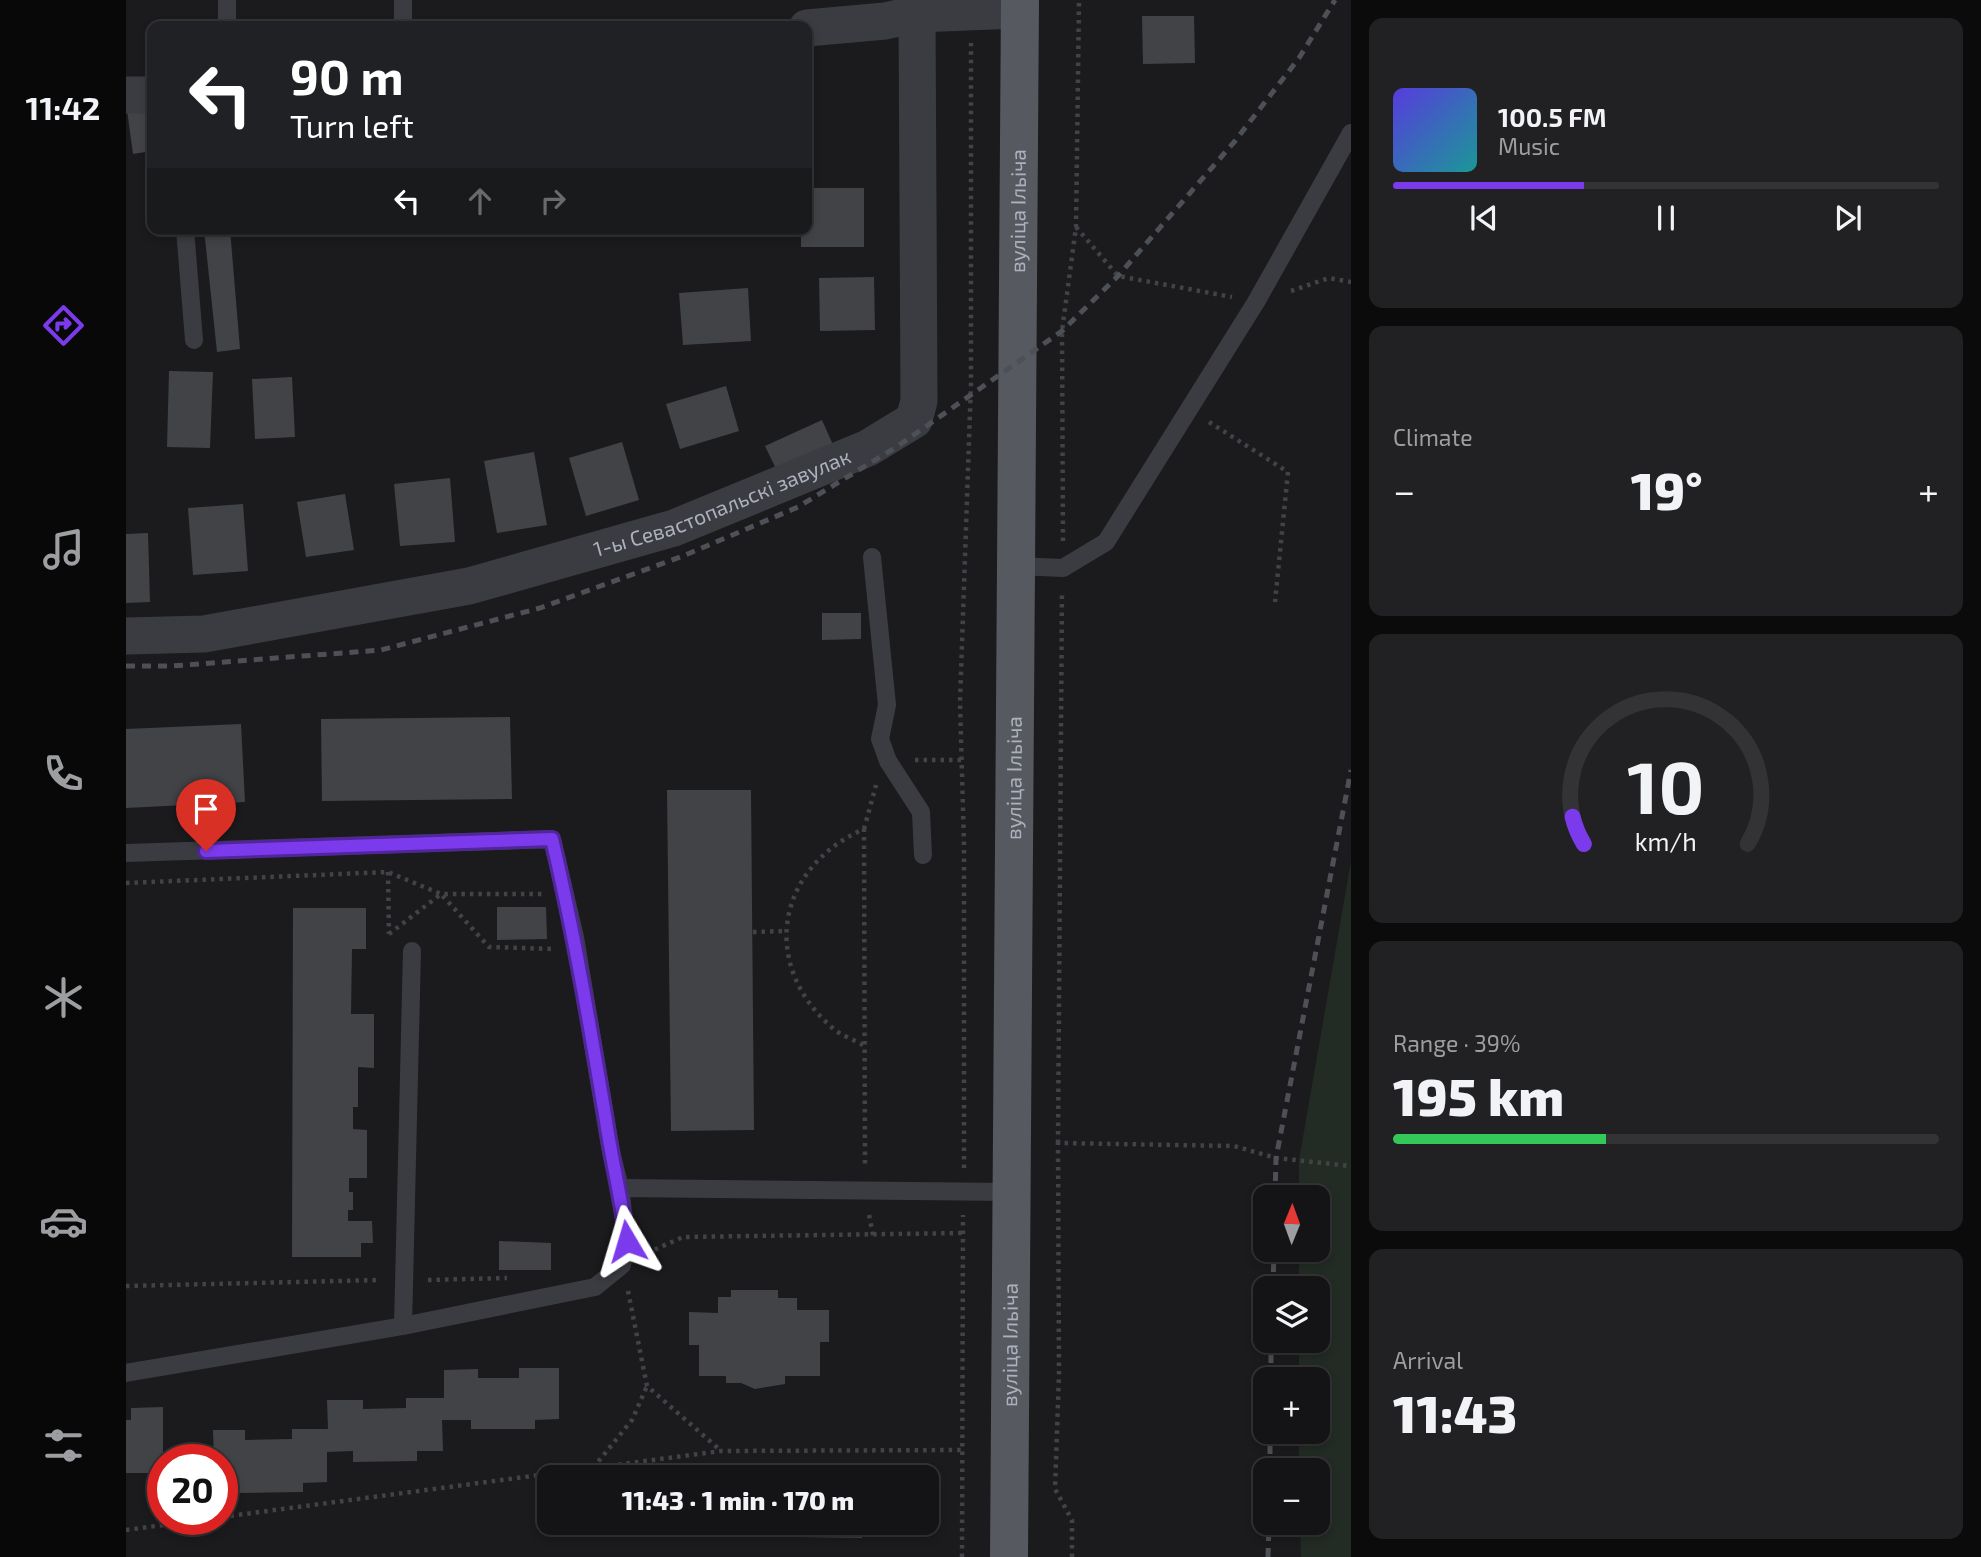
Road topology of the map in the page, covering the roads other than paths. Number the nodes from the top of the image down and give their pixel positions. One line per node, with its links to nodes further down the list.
1 (227, 0): 5 (lane)
2 (403, 0): 6 (lane)
3 (1020, 5): 4 (street); 14 (main road, вуліца Ільіча)
4 (895, 12): 7 (street); 15 (street, 1-ы Севастопальскі завулак)
5 (227, 21)
6 (402, 21)
7 (812, 27)
8 (126, 95): 9 (street)
9 (147, 95)
10 (1351, 133): 14 (lane)
11 (185, 235): 12 (lane)
12 (194, 340)
13 (872, 556): 17 (lane)
14 (1016, 566): 20 (main road, вуліца Ільіча)
15 (126, 636)
16 (126, 853): 19 (lane)
17 (923, 855)
18 (412, 950): 21 (lane)
19 (620, 1188): 20 (lane); 21 (lane)
20 (1010, 1192): 23 (main road, вуліца Ільіча)
21 (403, 1325): 22 (lane)
22 (126, 1373)
23 (1009, 1557)

